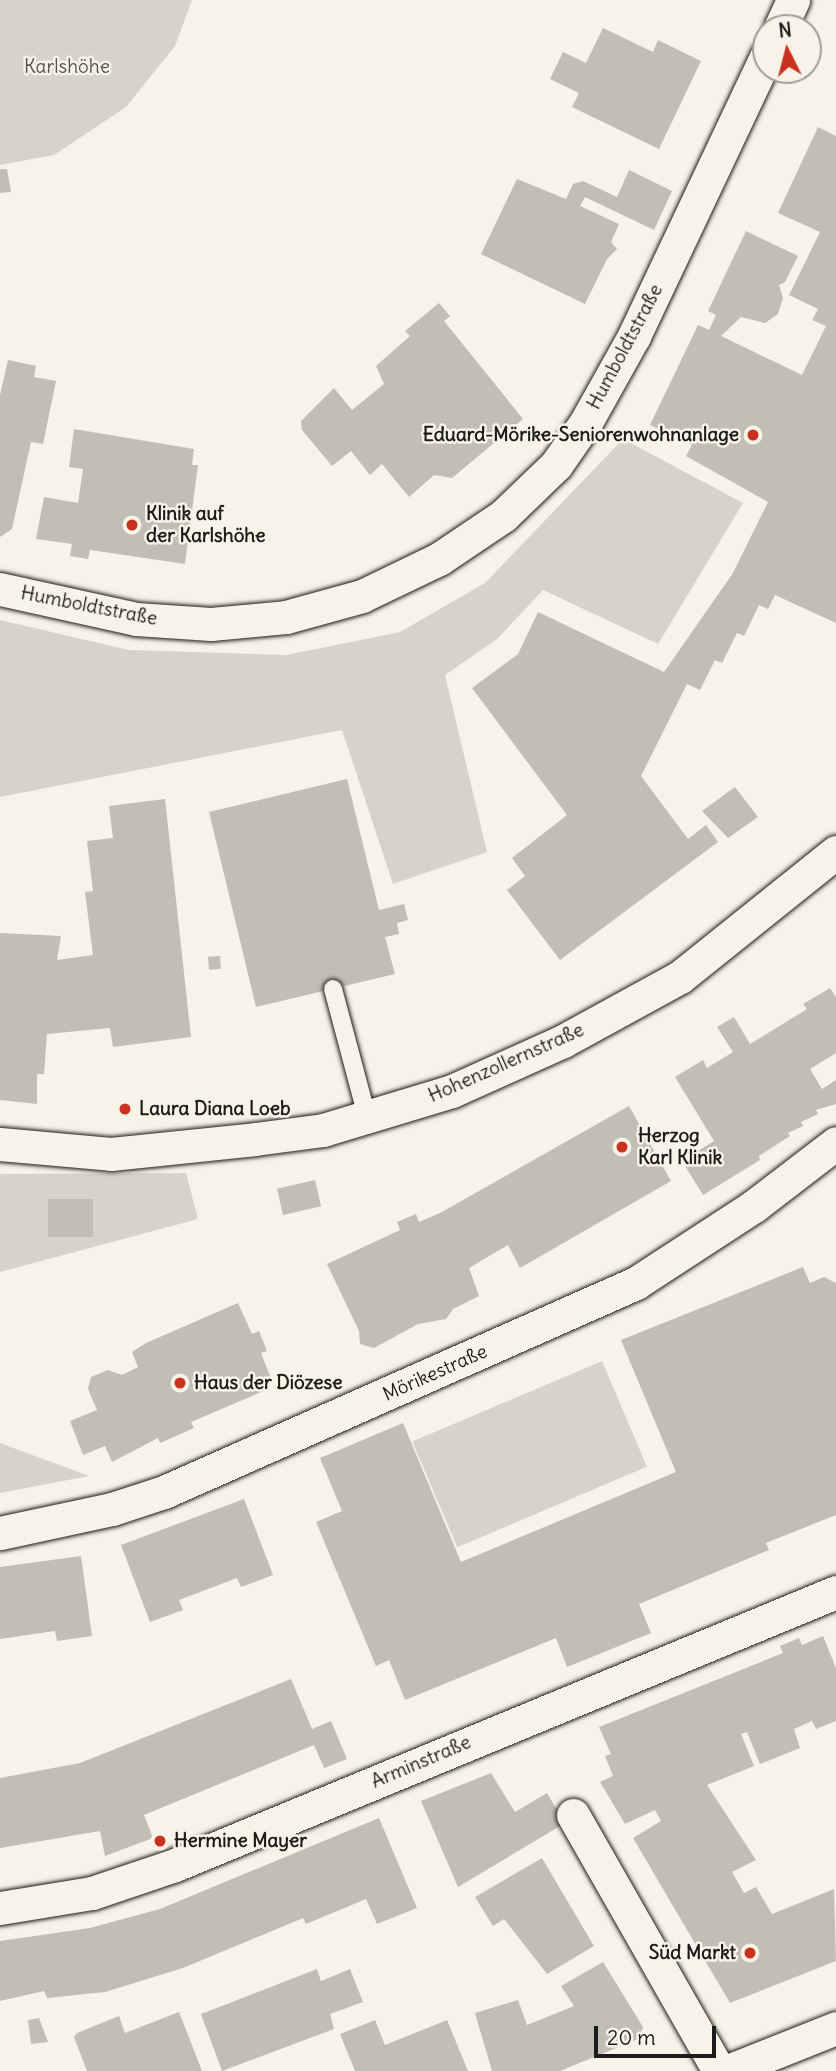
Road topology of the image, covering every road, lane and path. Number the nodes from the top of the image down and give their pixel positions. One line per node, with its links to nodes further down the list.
1 (753, 84): 2 (street, Humboldtstraße)
2 (0, 589)
3 (836, 852): 5 (street, Hohenzollernstraße)
4 (333, 989): 5 (lane)
5 (367, 1117): 7 (street, Hohenzollernstraße)
6 (836, 1143): 8 (street, Mörikestraße)
7 (0, 1144)
8 (0, 1533)
9 (836, 1592): 11 (street, Arminstraße)
10 (573, 1815): 13 (street)
11 (0, 1908)
12 (836, 2028): 14 (street)
13 (719, 2071)
14 (728, 2071)

